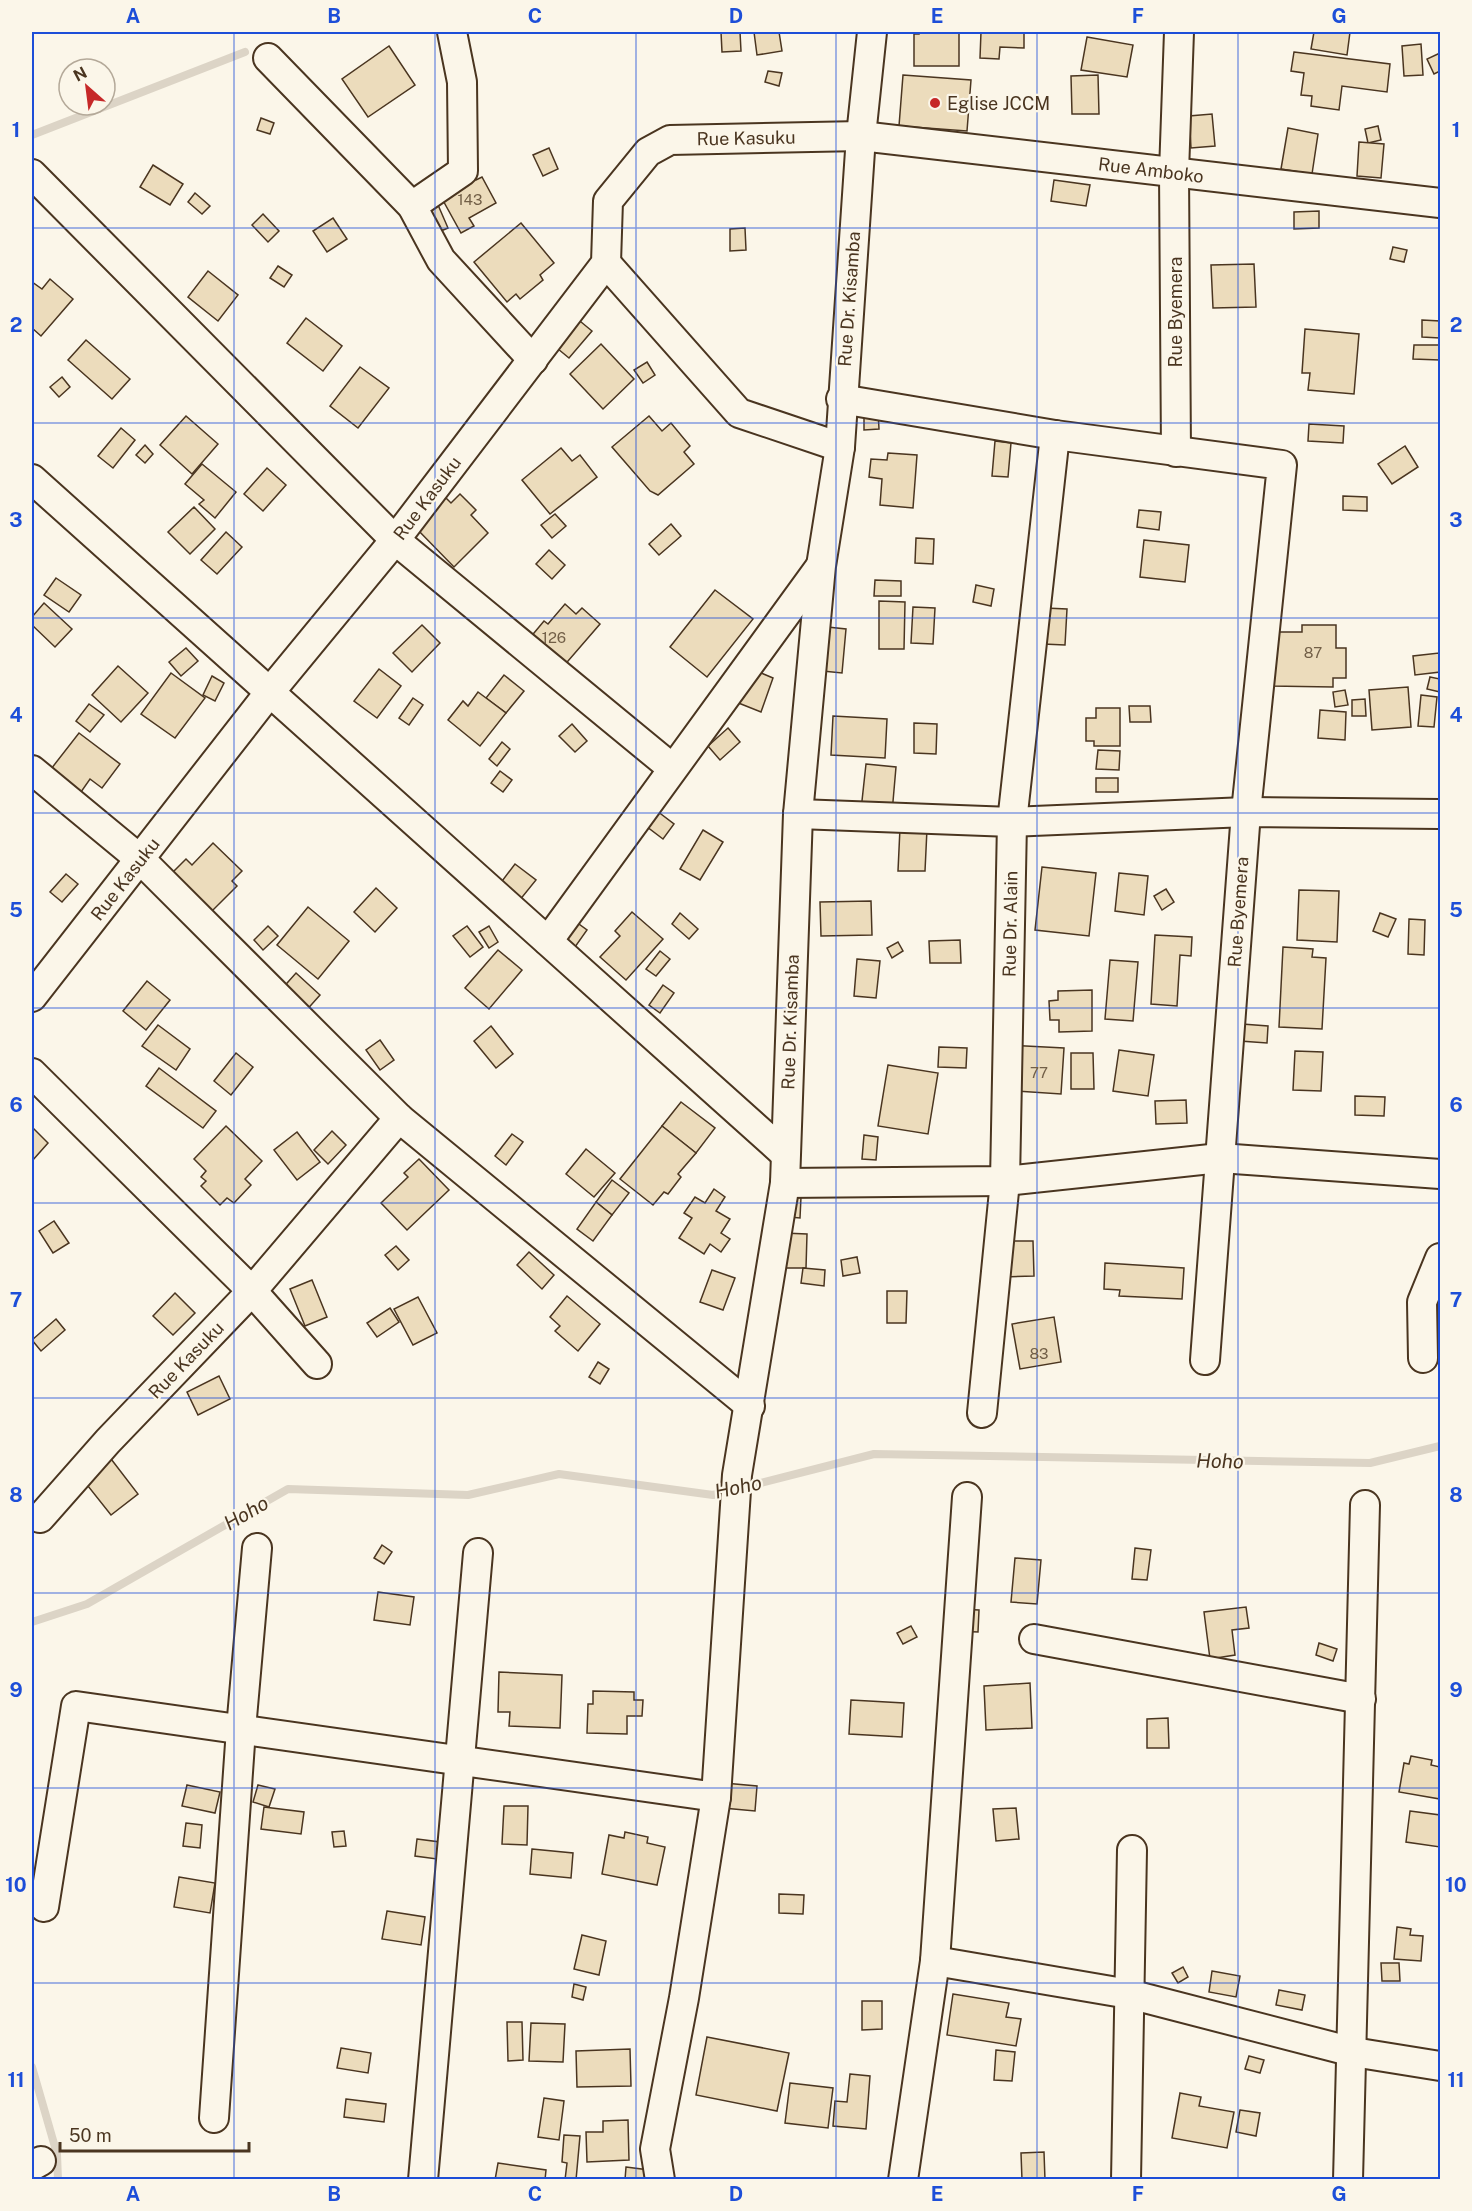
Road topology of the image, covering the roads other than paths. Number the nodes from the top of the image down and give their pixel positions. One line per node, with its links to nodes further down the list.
1 (452, 32): 9 (street)
2 (872, 32): 5 (street, Rue Dr. Kisamba)
3 (1179, 32): 6 (street, Rue Byemera)
4 (268, 58): 9 (street)
5 (861, 136): 6 (street, Rue Amboko); 10 (street, Rue Kasuku); 12 (street, Rue Dr. Kisamba)
6 (1174, 172): 8 (street, Rue Amboko); 15 (street, Rue Byemera)
7 (32, 174): 17 (street)
8 (1440, 202)
9 (412, 206): 11 (street)
10 (606, 263): 11 (street, Rue Kasuku); 14 (street)
11 (533, 360): 17 (street, Rue Kasuku)
12 (841, 399): 13 (street); 14 (street, Rue Dr. Kisamba)
13 (1055, 435): 15 (street); 25 (street, Rue Dr. Alain)
14 (840, 447): 18 (street, Rue Dr. Kisamba)
15 (1176, 452): 22 (street, Rue Byemera)
16 (32, 479): 19 (street)
17 (395, 540): 19 (street, Rue Kasuku); 20 (street)
18 (821, 566): 20 (street, Rue Dr. Kisamba); 23 (street, Rue Dr. Kisamba)
19 (269, 693): 26 (street, Rue Kasuku); 27 (street)
20 (672, 768): 27 (street, Rue Dr. Kisamba)
21 (32, 770): 26 (street)
22 (1246, 812): 24 (street); 25 (street); 32 (street, Rue Byemera)
23 (798, 814): 25 (street); 31 (street, Rue Dr. Kisamba)
24 (1440, 814)
25 (1012, 822): 34 (street, Rue Dr. Alain)
26 (141, 860): 28 (street, Rue Kasuku); 30 (street)
27 (548, 941): 31 (street)
28 (32, 997)
29 (32, 1073): 37 (street)
30 (399, 1118): 37 (street, Rue Kasuku); 41 (street)
31 (784, 1154): 35 (street, Rue Dr. Kisamba)
32 (1220, 1158): 33 (street); 34 (street); 39 (street, Rue Byemera)
33 (1440, 1174)
34 (1005, 1181): 35 (street); 42 (street, Rue Dr. Alain)
35 (785, 1183): 41 (street, Rue Dr. Kisamba)
36 (1440, 1258): 38 (street)
37 (252, 1291): 40 (street); 45 (street, Rue Kasuku)
38 (1422, 1358)
39 (1205, 1360)
40 (317, 1364)
41 (750, 1406): 52 (street, Rue Dr. Kisamba)
42 (982, 1413)
43 (968, 1497): 55 (street)
44 (1365, 1505): 49 (street)
45 (40, 1518)
46 (258, 1548): 50 (street)
47 (478, 1553): 51 (street)
48 (1034, 1639): 49 (street)
49 (1361, 1699): 57 (street)
50 (242, 1729): 51 (street); 54 (street); 59 (street)
51 (461, 1760): 52 (street); 60 (street)
52 (716, 1797): 61 (street, Rue Dr. Kisamba)
53 (1131, 1850): 56 (street)
54 (44, 1906)
55 (935, 1961): 56 (street); 62 (street)
56 (1129, 1994): 57 (street); 63 (street)
57 (1353, 2052): 58 (street); 64 (street)
58 (1440, 2066)
59 (214, 2118)
60 (423, 2180)
61 (660, 2180)
62 (903, 2180)
63 (1126, 2180)
64 (1348, 2180)

